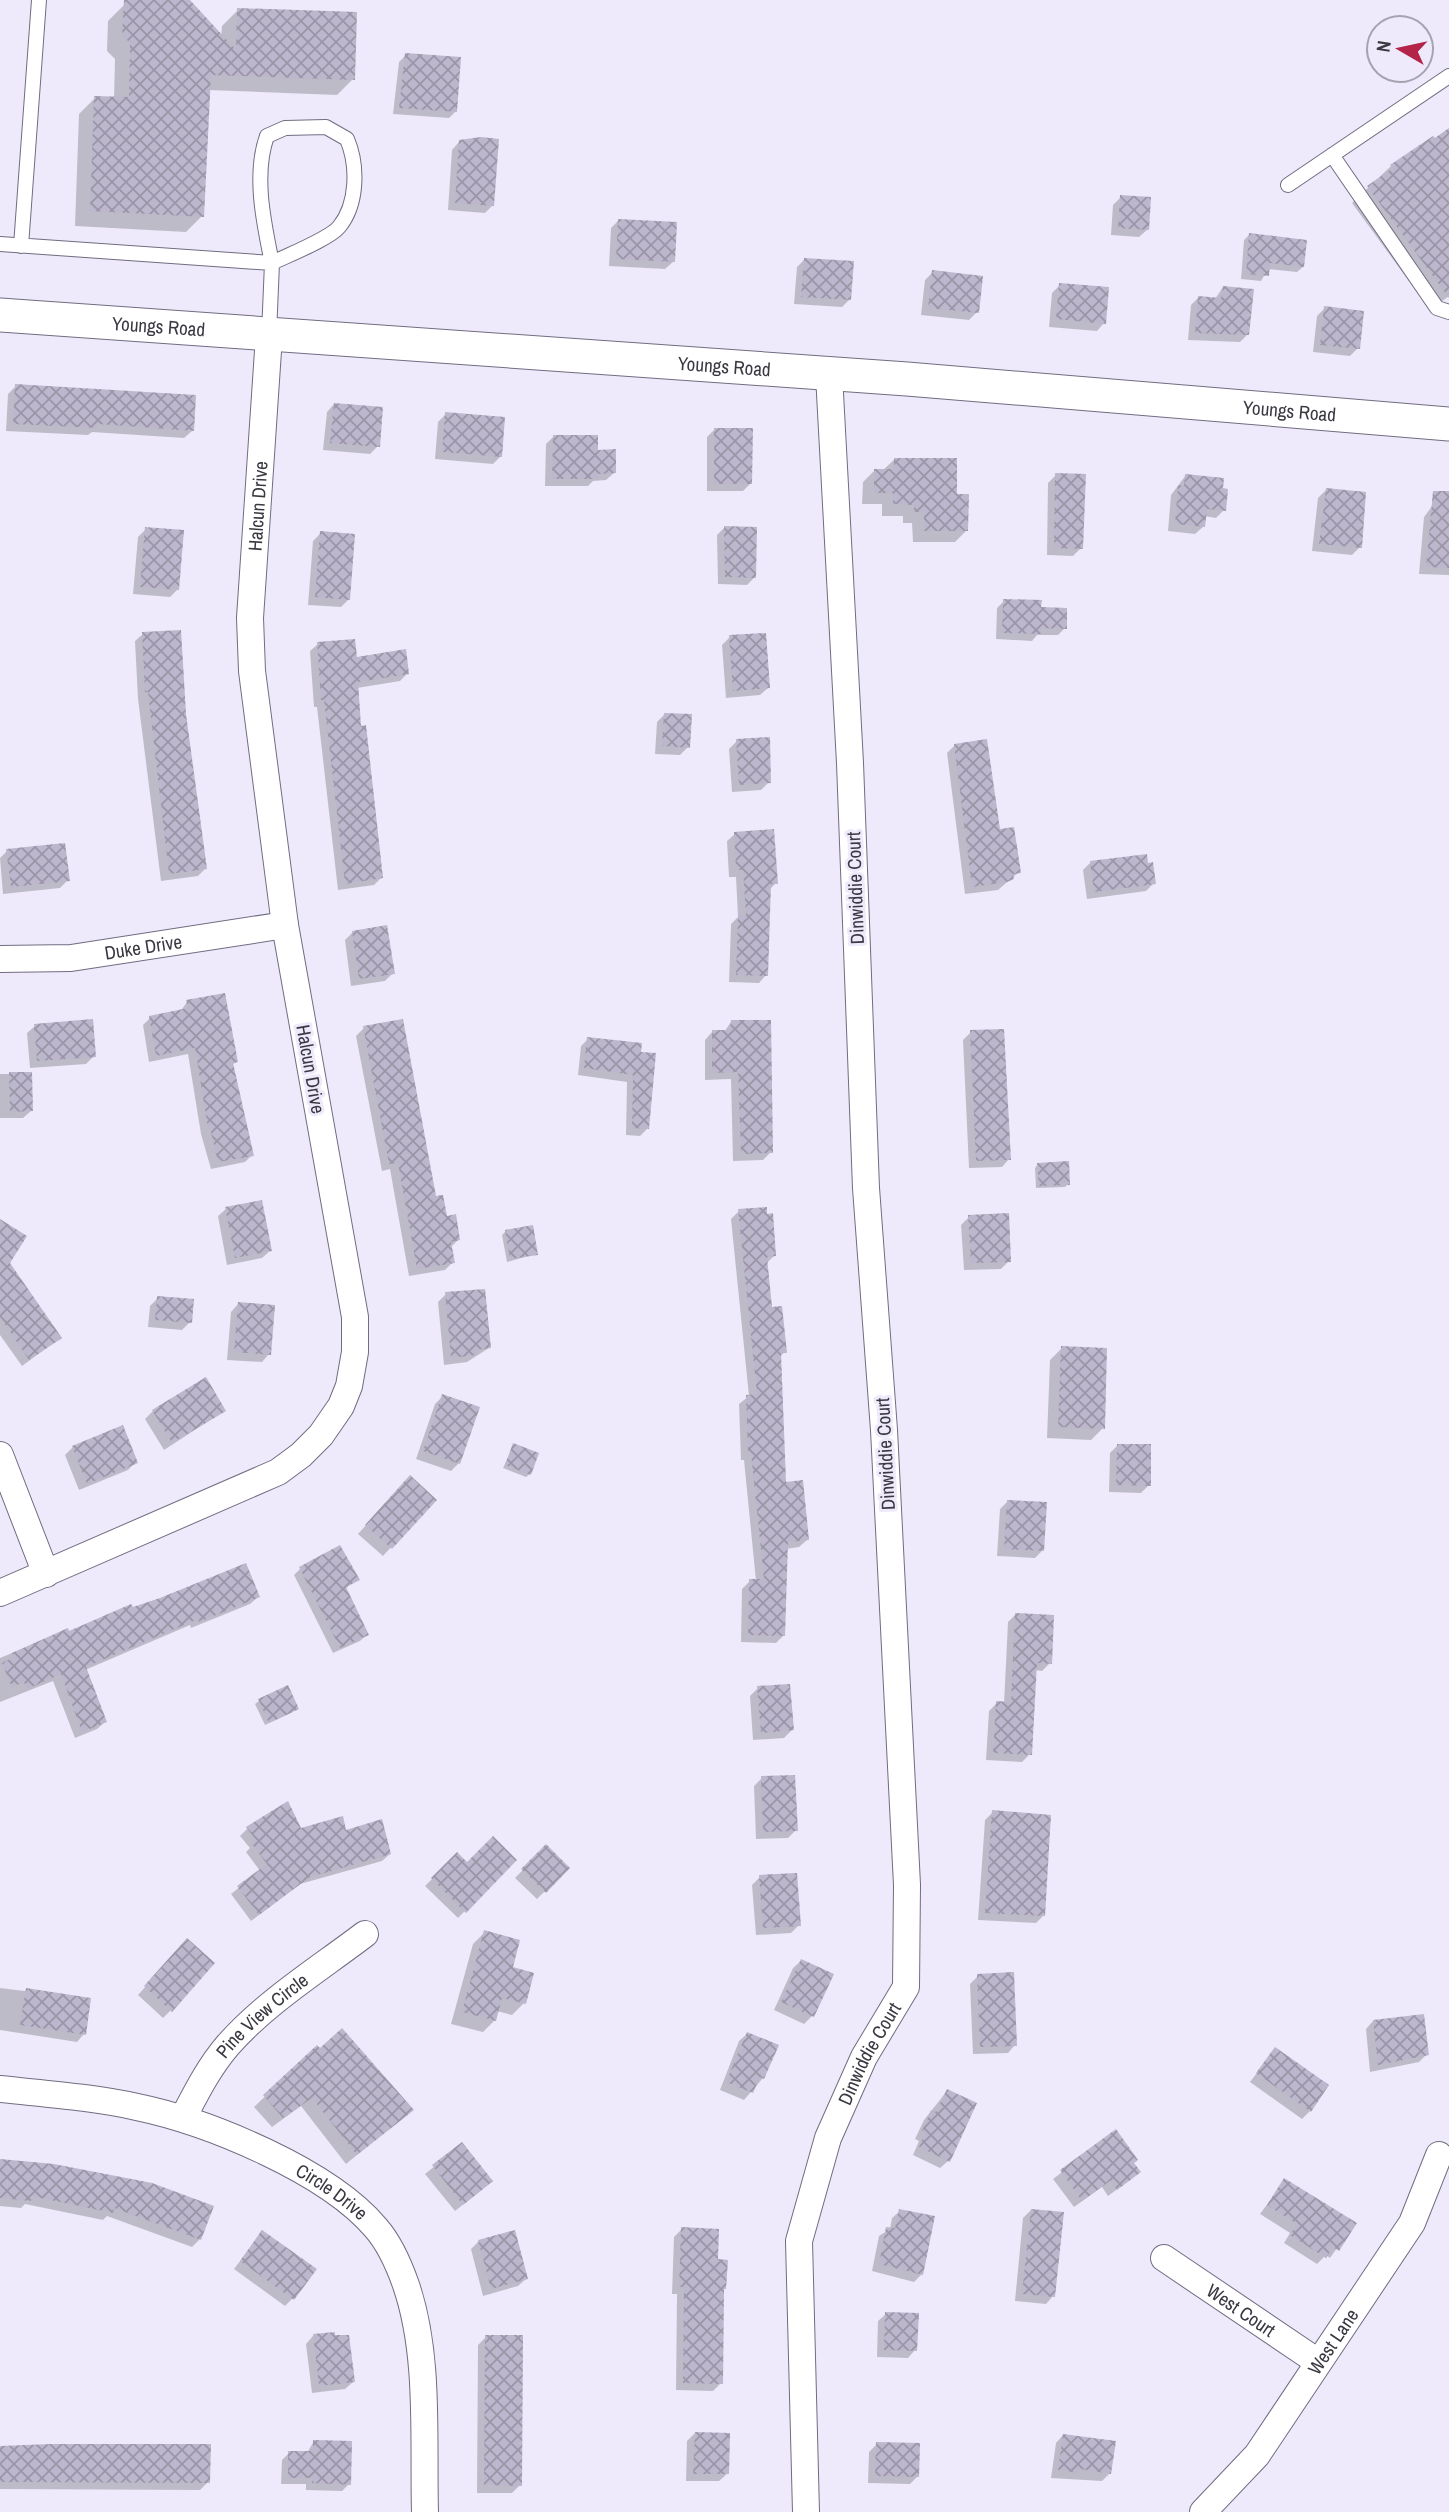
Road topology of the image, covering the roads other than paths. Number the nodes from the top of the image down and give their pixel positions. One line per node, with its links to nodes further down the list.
1 (39, 0): 6 (lane)
2 (1449, 76): 3 (lane)
3 (1332, 155): 4 (lane); 8 (lane)
4 (1288, 185)
5 (0, 244): 6 (lane)
6 (21, 246): 7 (lane)
7 (272, 263): 7 (lane); 10 (lane)
8 (1449, 312)
9 (0, 315): 10 (street, Youngs Road)
10 (268, 336): 11 (street, Youngs Road); 13 (street, Halcun Drive)
11 (829, 374): 12 (street, Youngs Road); 25 (street, Dinwiddie Court)
12 (1449, 424)
13 (285, 925): 14 (street, Duke Drive); 16 (street, Halcun Drive)
14 (0, 959)
15 (0, 1455): 16 (street)
16 (46, 1574): 17 (street, Halcun Drive)
17 (0, 1594)
18 (365, 1934): 20 (street, Pine View Circle)
19 (0, 2089): 20 (street, Circle Drive)
20 (183, 2118): 24 (street, Circle Drive)
21 (1439, 2155): 23 (street, West Lane)
22 (1164, 2258): 23 (street, West Court)
23 (1318, 2362): 26 (street, West Lane)
24 (425, 2512)
25 (806, 2512)
26 (1203, 2512)

